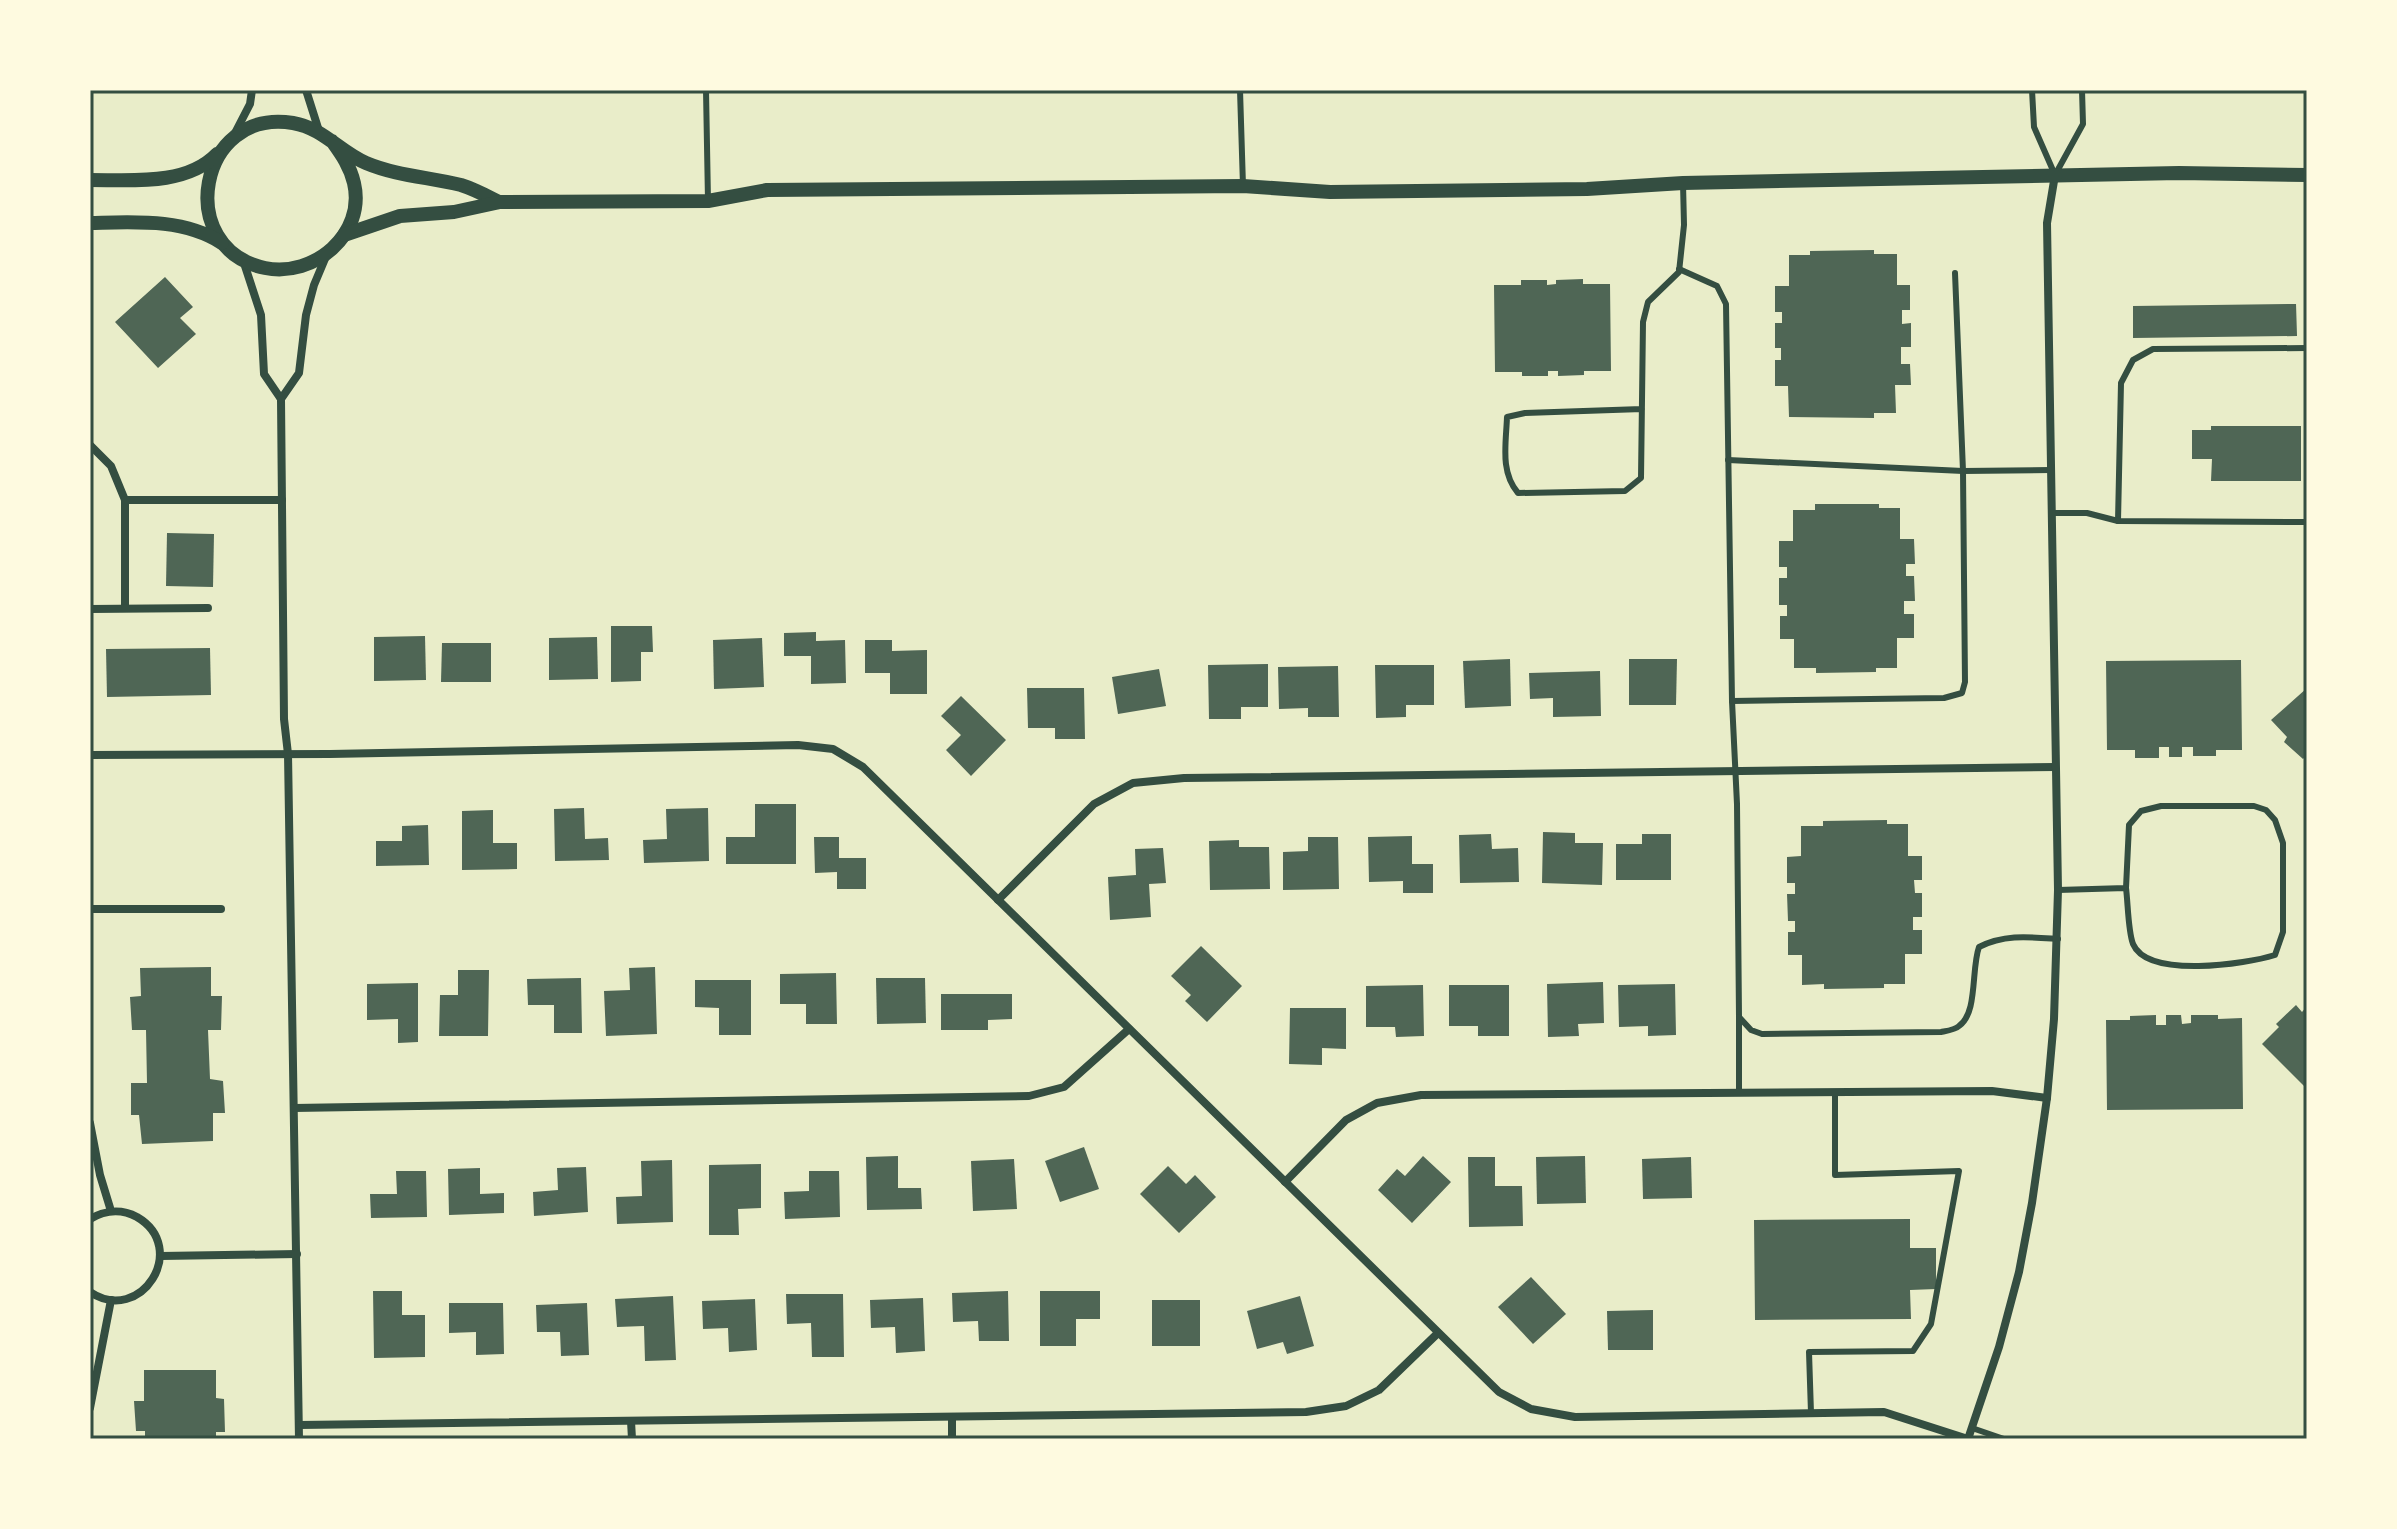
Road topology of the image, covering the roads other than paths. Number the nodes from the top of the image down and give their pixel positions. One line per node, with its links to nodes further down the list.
1 (252, 90): 9 (street)
2 (306, 90): 7 (street)
3 (706, 90): 15 (lane)
4 (1240, 90): 14 (lane)
5 (2032, 90): 10 (lane)
6 (2082, 90): 10 (lane)
7 (319, 131): 8 (street); 9 (street)
8 (332, 141): 16 (street); 18 (street)
9 (228, 144): 12 (street); 19 (street)
10 (2055, 175): 11 (street); 13 (street); 29 (street)
11 (2307, 175)
12 (90, 180)
13 (1683, 183): 14 (street); 22 (lane)
14 (1243, 186): 15 (street)
15 (708, 201): 16 (street)
16 (500, 202): 18 (street)
17 (90, 223): 19 (street)
18 (344, 235): 20 (street)
19 (226, 246): 21 (street)
20 (327, 254): 21 (street); 25 (street)
21 (243, 260): 25 (street)
22 (1679, 269): 26 (lane); 28 (lane)
23 (1955, 273): 30 (lane)
24 (2307, 348): 34 (lane)
25 (281, 399): 32 (street)
26 (1642, 409): 26 (lane)
27 (90, 445): 31 (street)
28 (1728, 460): 30 (lane); 39 (lane)
29 (2051, 470): 30 (lane); 33 (street)
30 (1963, 471): 39 (lane)
31 (125, 500): 32 (street); 36 (street)
32 (282, 500): 40 (street)
33 (2051, 513): 34 (lane); 42 (street)
34 (2118, 521): 35 (lane)
35 (2307, 522)
36 (125, 608): 37 (street); 38 (street)
37 (208, 608)
38 (90, 609)
39 (1732, 701): 43 (lane)
40 (288, 754): 41 (street); 46 (street); 55 (street)
41 (90, 755)
42 (2055, 767): 43 (street); 45 (street)
43 (1736, 771): 46 (street); 50 (lane)
44 (2126, 888): 44 (lane); 45 (lane)
45 (2058, 890): 49 (street)
46 (998, 900): 51 (street)
47 (90, 909): 48 (street)
48 (221, 909)
49 (2058, 939): 50 (lane); 54 (street)
50 (1739, 1017): 53 (lane)
51 (1129, 1029): 55 (street); 57 (street)
52 (1835, 1092): 53 (street); 54 (street); 66 (lane)
53 (1739, 1093): 57 (street)
54 (2047, 1098): 70 (street)
55 (294, 1108): 60 (street)
56 (90, 1123): 58 (street)
57 (1285, 1182): 64 (street)
58 (111, 1211): 59 (street); 61 (street)
59 (90, 1219)
60 (297, 1254): 61 (street); 69 (street)
61 (161, 1256): 63 (street)
62 (90, 1292): 63 (street)
63 (111, 1300): 65 (street)
64 (1438, 1333): 66 (street); 67 (street)
65 (90, 1408)
66 (1811, 1413): 74 (street)
67 (952, 1417): 68 (street); 73 (street)
68 (631, 1421): 69 (street); 72 (street)
69 (299, 1425): 71 (street)
70 (1972, 1428): 74 (street); 75 (lane)
71 (299, 1439)
72 (632, 1439)
73 (952, 1439)
74 (1968, 1439)
75 (2004, 1439)

